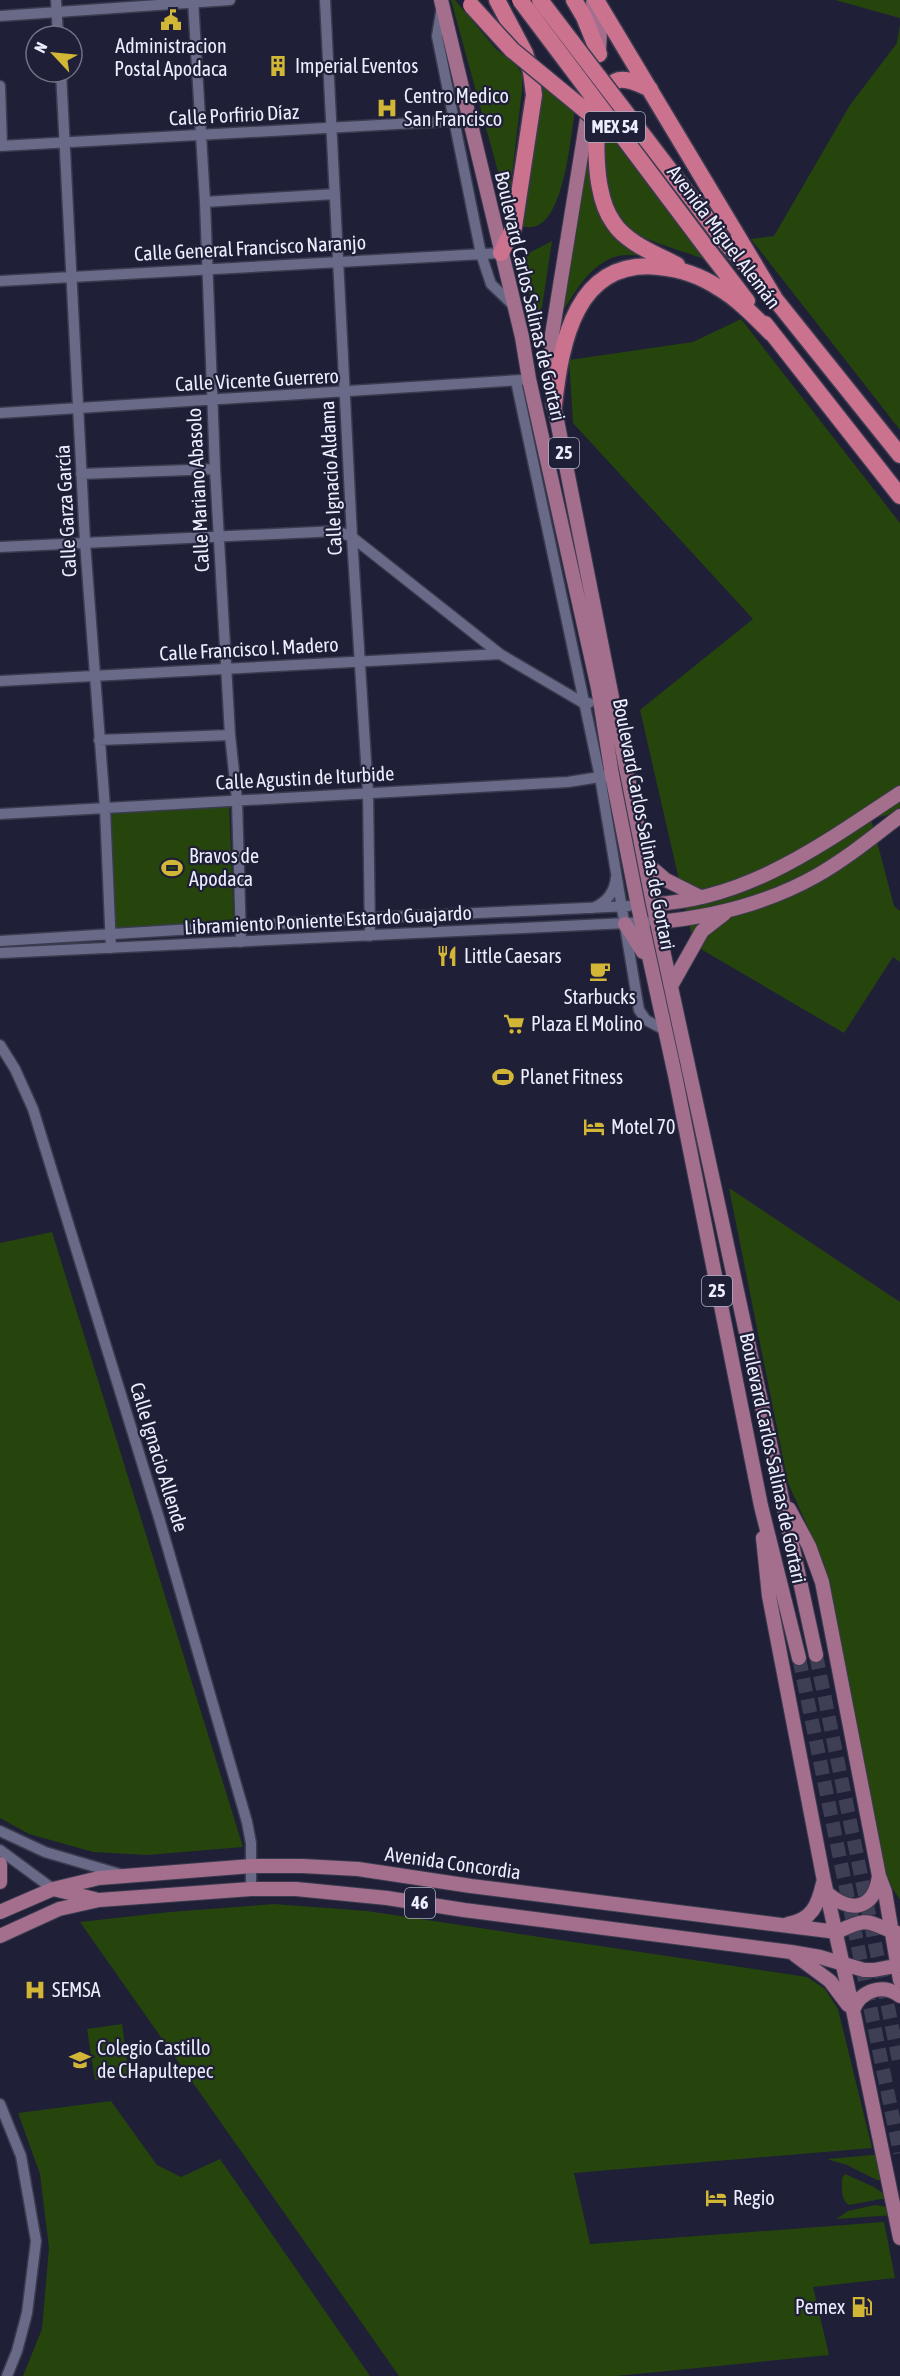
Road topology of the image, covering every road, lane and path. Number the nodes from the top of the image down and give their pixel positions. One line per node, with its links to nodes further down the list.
1 (230, 0): 8 (street)
2 (325, 0): 20 (street, Calle Ignacio Aldama)
3 (497, 0): 27 (highway)
4 (520, 0): 23 (highway, Avenida Miguel Alemán / MEX 54, bridge)
5 (540, 0): 34 (highway, Avenida Miguel Alemán / MEX 54, bridge)
6 (574, 0): 14 (highway)
7 (594, 0): 14 (main road, Boulevard Carlos Salinas de Gortari / 25); 17 (highway)
8 (193, 1): 11 (street); 21 (street, Calle Mariano Abasolo)
9 (442, 3): 18 (main road, Boulevard Carlos Salinas de Gortari / 25); 19 (street)
10 (469, 3): 23 (highway, bridge)
11 (56, 6): 12 (street); 13 (street)
12 (0, 16)
13 (57, 24)
14 (599, 54): 40 (main road, Boulevard Carlos Salinas de Gortari / 25)
15 (61, 84): 22 (street, Calle Garza García)
16 (0, 86): 24 (street)
17 (650, 88): 31 (highway); 34 (highway)
18 (469, 120): 19 (street, Calle Porfirio Díaz); 27 (main road, Boulevard Carlos Salinas de Gortari / 25)
19 (453, 121): 20 (street, Calle Porfirio Díaz); 28 (street)
20 (331, 128): 21 (street, Calle Porfirio Díaz); 25 (street, Calle Ignacio Aldama)
21 (200, 135): 22 (street, Calle Porfirio Díaz); 26 (street, Calle Mariano Abasolo)
22 (65, 142): 24 (street, Calle Porfirio Díaz); 32 (street, Calle Garza García)
23 (627, 145): 36 (highway, Avenida Miguel Alemán / MEX 54, bridge)
24 (1, 146)
25 (335, 194): 26 (street); 29 (street, Calle Ignacio Aldama)
26 (205, 202): 30 (street, Calle Mariano Abasolo)
27 (501, 253): 28 (street, Calle General Francisco Naranjo); 35 (main road, Boulevard Carlos Salinas de Gortari / 25)
28 (481, 254): 29 (street, Calle General Francisco Naranjo); 35 (street)
29 (338, 261): 30 (street, Calle General Francisco Naranjo); 38 (street, Calle Ignacio Aldama)
30 (208, 268): 32 (street, Calle General Francisco Naranjo); 39 (street, Calle Mariano Abasolo)
31 (693, 274): 36 (highway); 40 (highway)
32 (71, 276): 33 (street, Calle General Francisco Naranjo); 41 (street, Calle Garza García)
33 (0, 281)
34 (774, 297): 43 (highway, Avenida Miguel Alemán / MEX 54)
35 (513, 305): 37 (main road, Boulevard Carlos Salinas de Gortari / 25)
36 (771, 333): 46 (highway, Avenida Miguel Alemán / MEX 54)
37 (522, 380): 38 (street, Calle Vicente Guerrero); 56 (main road, Boulevard Carlos Salinas de Gortari / 25); 57 (street)
38 (345, 393): 39 (street, Calle Vicente Guerrero); 48 (street, Calle Ignacio Aldama)
39 (212, 401): 41 (street, Calle Vicente Guerrero); 44 (street, Calle Mariano Abasolo)
40 (554, 405): 67 (main road, Boulevard Carlos Salinas de Gortari / 25)
41 (78, 408): 42 (street, Calle Vicente Guerrero); 45 (street, Calle Garza García)
42 (0, 413)
43 (900, 455)
44 (214, 469): 45 (street); 47 (street, Calle Mariano Abasolo)
45 (81, 474): 49 (street, Calle Garza García)
46 (900, 496)
47 (218, 537): 48 (street); 49 (street); 53 (street, Calle Mariano Abasolo)
48 (352, 537): 51 (street); 52 (street, Calle Ignacio Aldama)
49 (85, 542): 50 (street); 54 (street, Calle Garza García)
50 (0, 547)
51 (500, 654): 52 (street, Calle Francisco I. Madero); 57 (street)
52 (361, 661): 53 (street, Calle Francisco I. Madero); 62 (street, Calle Ignacio Aldama)
53 (226, 668): 54 (street, Calle Francisco I. Madero); 58 (street, Calle Mariano Abasolo)
54 (94, 675): 55 (street, Calle Francisco I. Madero); 59 (street, Calle Garza García)
55 (0, 681)
56 (600, 700): 57 (street); 60 (main road, Boulevard Carlos Salinas de Gortari / 25)
57 (585, 704): 60 (street)
58 (230, 735): 59 (street); 63 (street, Calle Mariano Abasolo)
59 (99, 740): 64 (street, Calle Garza García)
60 (606, 776): 62 (street, Calle Agustin de Iturbide); 68 (street); 71 (main road, Boulevard Carlos Salinas de Gortari / 25)
61 (900, 793): 69 (main road)
62 (368, 794): 63 (street, Calle Agustin de Iturbide); 75 (street, Calle Ignacio Aldama)
63 (237, 800): 64 (street, Calle Agustin de Iturbide); 79 (street, Calle Mariano Abasolo)
64 (105, 808): 65 (street, Calle Agustin de Iturbide); 80 (street, Calle Garza García)
65 (0, 814)
66 (900, 816): 74 (main road)
67 (646, 863): 69 (main road); 70 (main road, Boulevard Carlos Salinas de Gortari / 25)
68 (616, 870): 72 (street); 73 (street)
69 (700, 897): 70 (main road)
70 (653, 904): 71 (street, Libramiento Poniente Estardo Guajardo); 76 (main road, Boulevard Carlos Salinas de Gortari / 25)
71 (638, 906): 72 (street, Libramiento Poniente Estardo Guajardo); 77 (main road, Boulevard Carlos Salinas de Gortari / 25)
72 (622, 907): 73 (street, Libramiento Poniente Estardo Guajardo); 78 (street)
73 (593, 909): 75 (street, Libramiento Poniente Estardo Guajardo)
74 (728, 911): 76 (main road); 87 (main road)
75 (371, 918): 79 (street, Libramiento Poniente Estardo Guajardo); 81 (street, Calle Ignacio Aldama)
76 (657, 922): 77 (street, Libramiento Poniente Estardo Guajardo); 87 (main road, Boulevard Carlos Salinas de Gortari / 25)
77 (642, 923): 78 (street, Libramiento Poniente Estardo Guajardo); 86 (main road, Boulevard Carlos Salinas de Gortari / 25)
78 (625, 924): 81 (street, Libramiento Poniente Estardo Guajardo); 86 (main road); 88 (street)
79 (241, 926): 80 (street, Libramiento Poniente Estardo Guajardo); 83 (street, Calle Mariano Abasolo)
80 (111, 933): 82 (street, Libramiento Poniente Estardo Guajardo); 84 (street, Calle Garza García)
81 (370, 936): 83 (street, Libramiento Poniente Estardo Guajardo)
82 (0, 941)
83 (241, 942): 84 (street, Libramiento Poniente Estardo Guajardo)
84 (111, 948): 85 (street, Libramiento Poniente Estardo Guajardo)
85 (0, 953)
86 (654, 980): 88 (main road, Boulevard Carlos Salinas de Gortari / 25)
87 (671, 986): 90 (main road, Boulevard Carlos Salinas de Gortari / 25)
88 (664, 1030): 91 (main road, Boulevard Carlos Salinas de Gortari / 25)
89 (0, 1045): 97 (street, Calle Ignacio Allende)
90 (784, 1501): 92 (main road, Boulevard Carlos Salinas de Gortari / 25); 99 (main road)
91 (761, 1506): 93 (main road, Boulevard Carlos Salinas de Gortari / 25); 101 (main road)
92 (816, 1654)
93 (799, 1658)
94 (0, 1831): 98 (street)
95 (0, 1851): 102 (street)
96 (0, 1864): 100 (main road)
97 (252, 1866): 98 (main road, Avenida Concordia / 46); 103 (street, Calle Ignacio Allende); 108 (main road, Avenida Concordia / 46)
98 (126, 1876): 102 (main road, Avenida Concordia / 46)
99 (879, 1876): 101 (main road); 104 (main road)
100 (0, 1882)
101 (825, 1887): 108 (main road); 109 (main road)
102 (53, 1889): 105 (main road); 107 (main road, Avenida Concordia / 46)
103 (251, 1889): 105 (main road, 46); 112 (main road, 46)
104 (885, 1892): 106 (main road); 110 (main road)
105 (99, 1900): 111 (main road, 46)
106 (900, 1908)
107 (0, 1912)
108 (776, 1925): 109 (main road, Avenida Concordia / 46)
109 (837, 1932): 110 (main road, Avenida Concordia / 46); 113 (main road)
110 (895, 1932): 114 (main road)
111 (0, 1936)
112 (791, 1952): 113 (main road, 46); 117 (main road)
113 (843, 1964): 114 (main road, 46); 117 (main road)
114 (898, 1965): 115 (main road)
115 (900, 1980)
116 (900, 1996): 117 (main road)
117 (854, 2014): 119 (main road)
118 (0, 2104): 120 (street)
119 (900, 2238)
120 (7, 2376)

